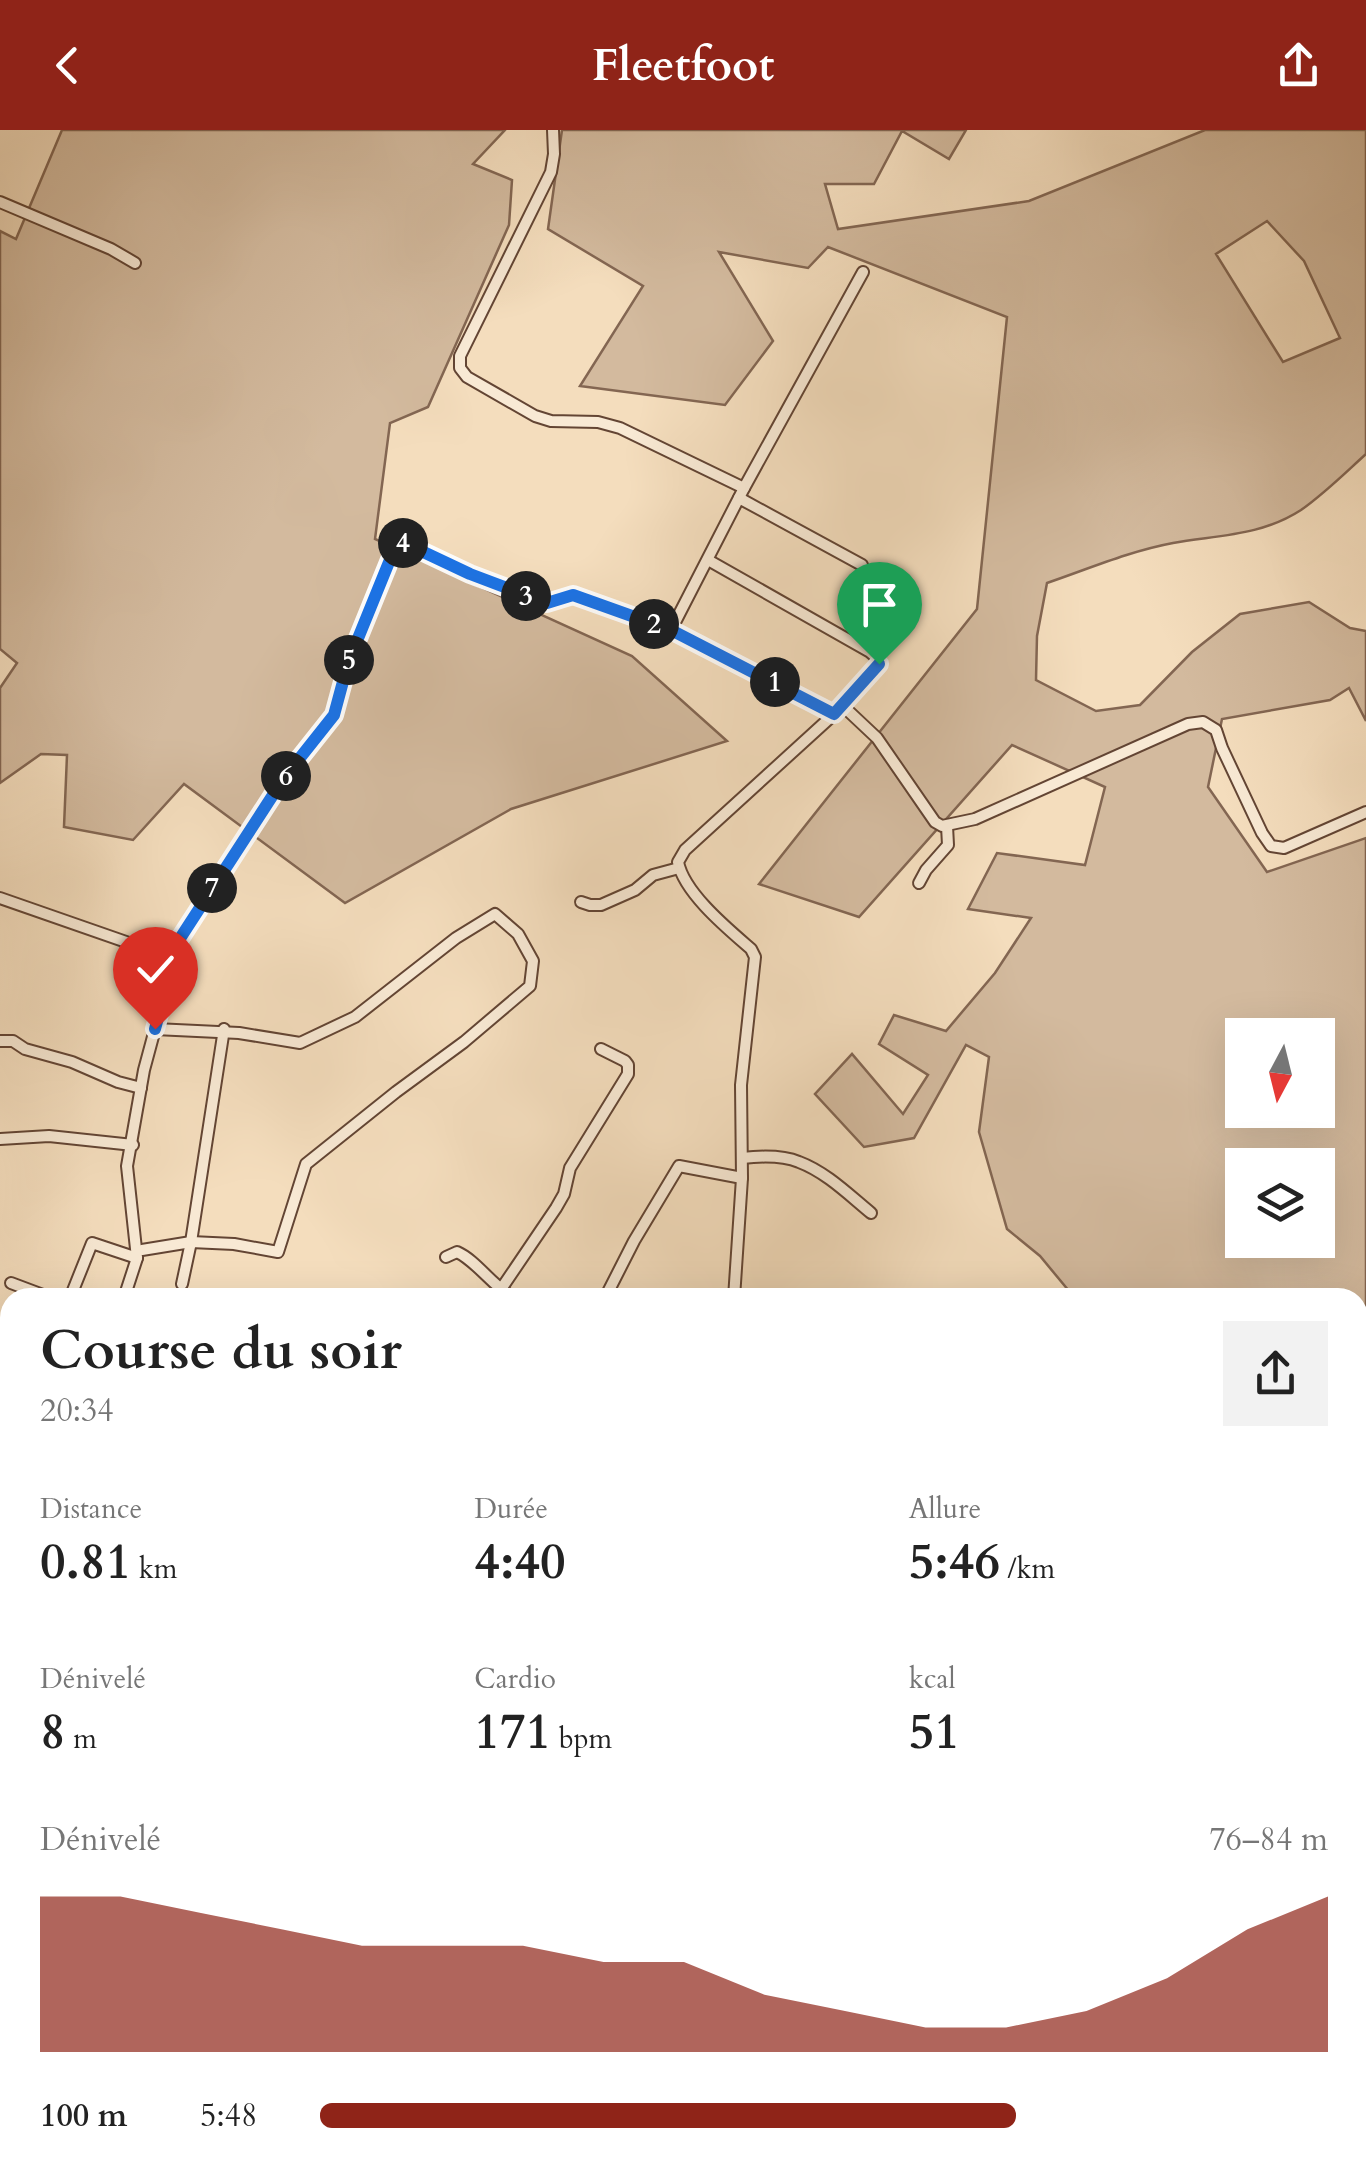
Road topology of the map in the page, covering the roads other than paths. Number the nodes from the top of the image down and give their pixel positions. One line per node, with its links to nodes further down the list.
1 (552, 130): 5 (street)
2 (0, 202): 3 (street)
3 (135, 263)
4 (863, 272): 5 (street)
5 (742, 493): 6 (street); 7 (street)
6 (708, 560): 8 (street); 9 (street)
7 (862, 565)
8 (671, 630): 9 (street); 16 (street)
9 (838, 710): 11 (street); 12 (street)
10 (1366, 812): 11 (street)
11 (947, 826): 13 (street)
12 (679, 868): 15 (street); 24 (street)
13 (918, 883)
14 (0, 898): 16 (street)
15 (581, 902)
16 (174, 959): 17 (street)
17 (155, 1029): 18 (street); 21 (street)
18 (224, 1031): 27 (street); 27 (street)
19 (0, 1041): 21 (street)
20 (601, 1049): 36 (street)
21 (141, 1088): 23 (street)
22 (0, 1139): 23 (street)
23 (132, 1145): 28 (street)
24 (742, 1158): 25 (street); 26 (street)
25 (742, 1178): 37 (street); 38 (street)
26 (871, 1213)
27 (191, 1242): 28 (street); 31 (street)
28 (139, 1254): 33 (street); 34 (street)
29 (446, 1257): 35 (street)
30 (11, 1283): 32 (street)
31 (182, 1284)
32 (24, 1288)
33 (74, 1288)
34 (127, 1288)
35 (492, 1288)
36 (501, 1288)
37 (610, 1288)
38 (735, 1288)

